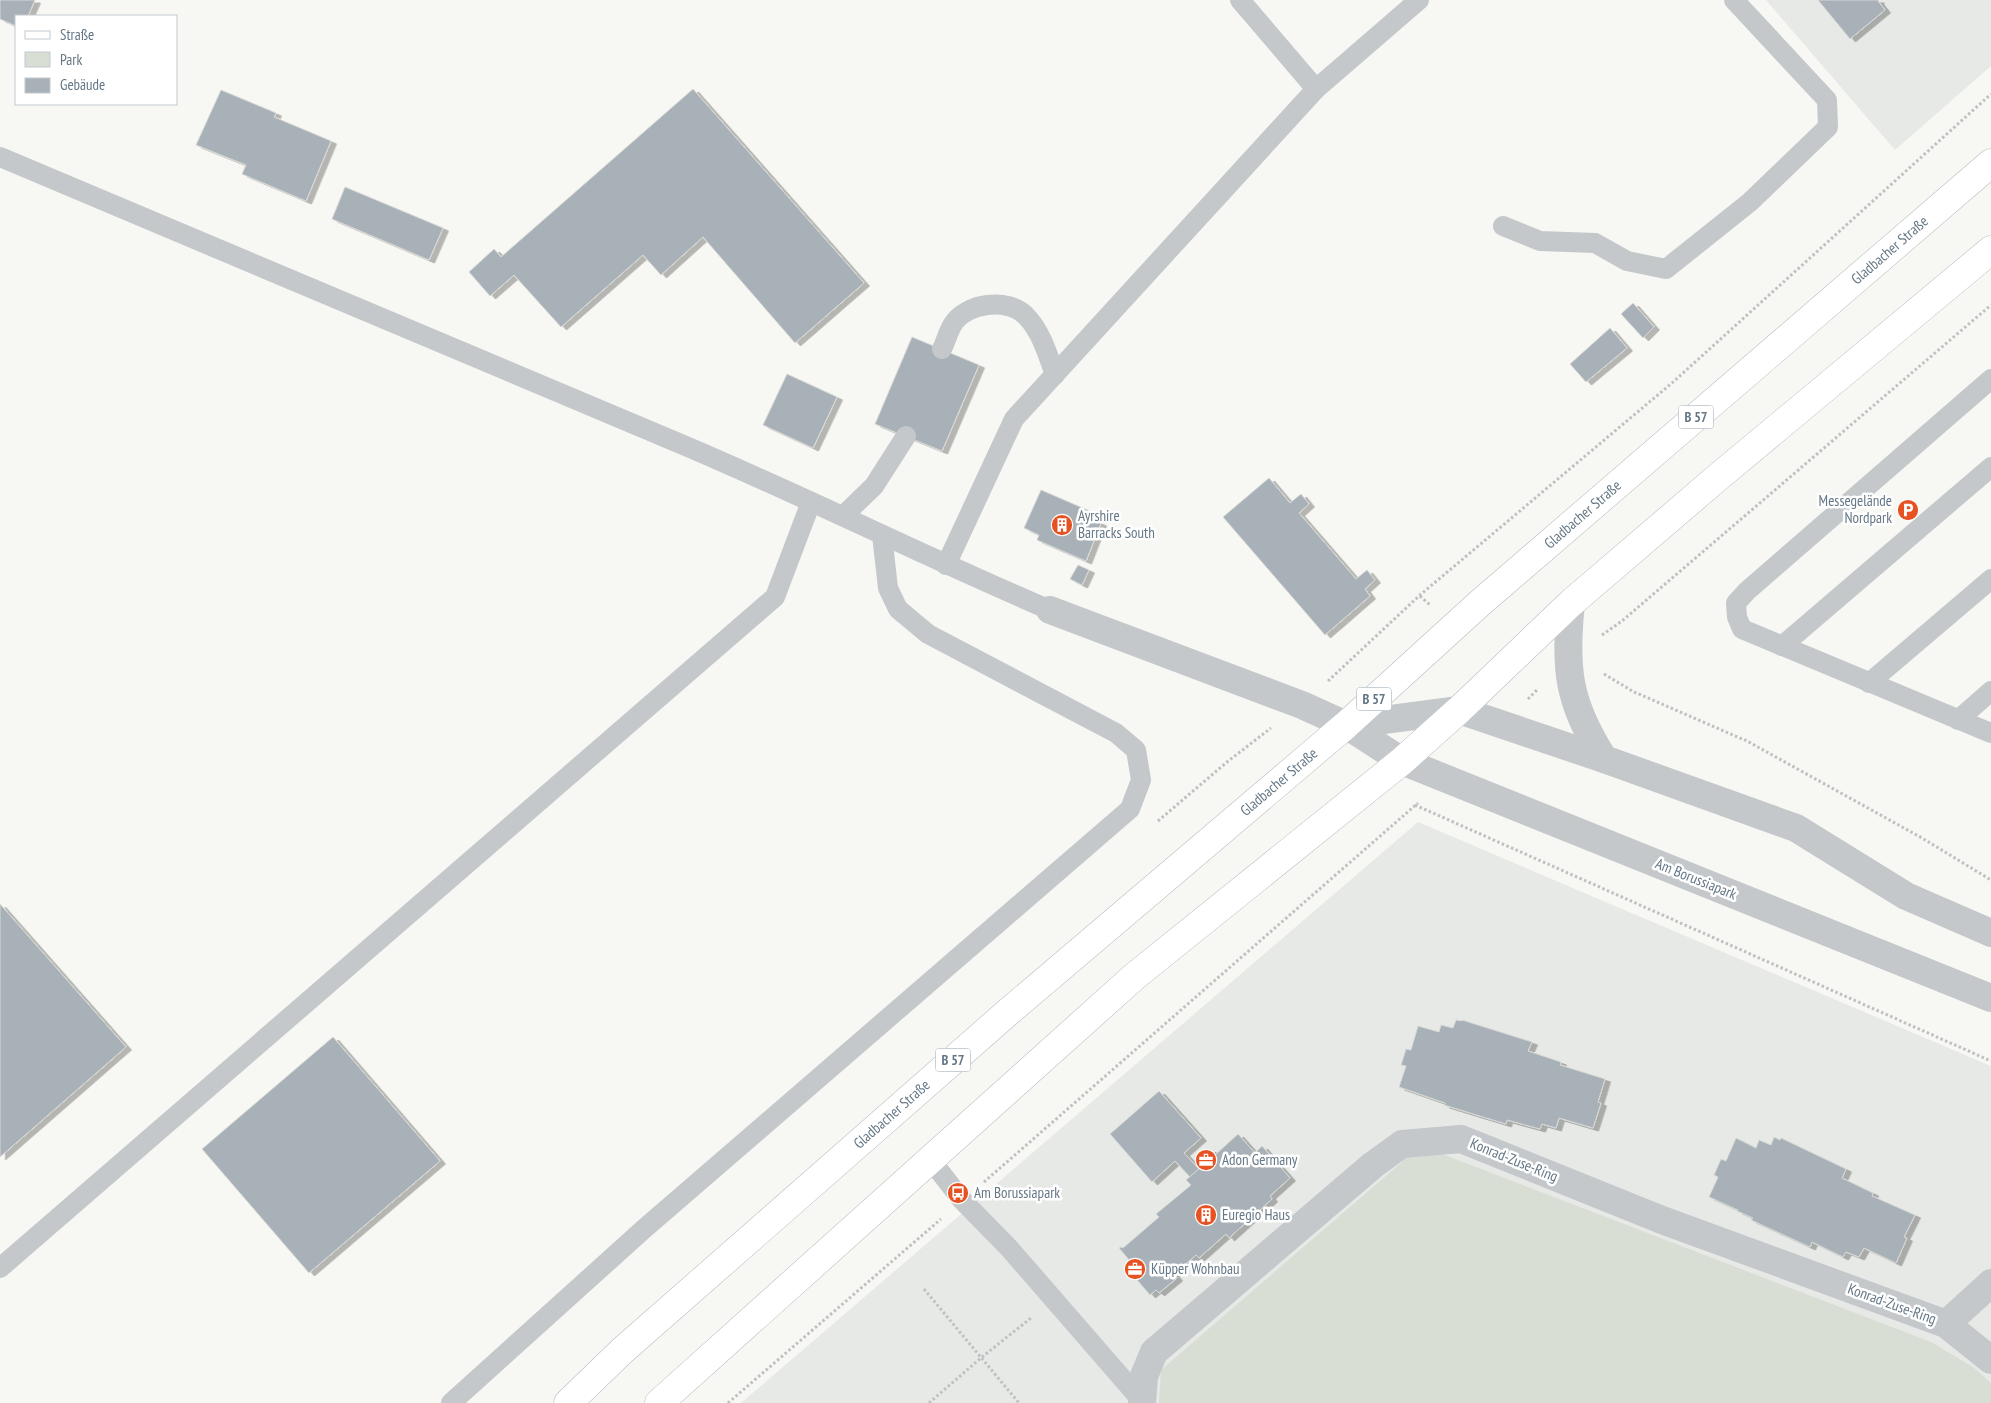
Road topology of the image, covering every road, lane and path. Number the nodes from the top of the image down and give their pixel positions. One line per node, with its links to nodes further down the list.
1 (1240, 0): 4 (lane)
2 (1419, 0): 4 (lane)
3 (1734, 0): 8 (lane)
4 (1316, 89): 12 (lane)
5 (1991, 94): 29 (path)
6 (0, 157): 16 (lane)
7 (1991, 163): 33 (main road, Gladbacher Straße / B 57)
8 (1503, 226)
9 (1991, 250): 21 (main road)
10 (1991, 305): 23 (path)
11 (942, 349): 12 (lane)
12 (1055, 375): 19 (lane)
13 (1991, 379): 24 (lane)
14 (906, 436): 17 (lane)
15 (1991, 467): 24 (lane)
16 (811, 502): 17 (lane); 46 (lane)
17 (842, 516): 18 (lane)
18 (882, 534): 19 (lane); 54 (lane)
19 (946, 565): 22 (lane)
20 (1991, 579): 26 (lane)
21 (1571, 602): 30 (main road); 35 (street)
22 (1050, 610): 29 (street, Am Borussiapark)
23 (1599, 637)
24 (1782, 646): 26 (lane)
25 (1603, 665): 40 (path)
26 (1869, 683): 31 (lane)
27 (1991, 691): 31 (lane)
28 (1530, 697): 32 (path)
29 (1302, 706): 33 (street, Am Borussiapark); 37 (path)
30 (1459, 710): 32 (street); 33 (street); 36 (main road)
31 (1958, 720): 34 (lane)
32 (1501, 725): 35 (street)
33 (1346, 726): 36 (street, Am Borussiapark); 55 (main road, Gladbacher Straße / B 57)
34 (1991, 734)
35 (1604, 759): 41 (street)
36 (1402, 760): 38 (street, Am Borussiapark); 44 (main road)
37 (1227, 762)
38 (1444, 778): 39 (path); 42 (street, Am Borussiapark)
39 (1415, 806): 43 (path); 45 (path)
40 (1991, 880)
41 (1991, 933)
42 (1991, 998)
43 (1991, 1061)
44 (930, 1159): 45 (lane); 56 (main road)
45 (962, 1200): 49 (lane); 57 (path)
46 (0, 1268)
47 (1991, 1283): 50 (street, Konrad-Zuse-Ring)
48 (924, 1289): 51 (path)
49 (1054, 1300): 51 (path); 53 (lane)
50 (1946, 1324): 52 (street, Konrad-Zuse-Ring); 53 (street, Konrad-Zuse-Ring)
51 (982, 1357): 58 (path); 59 (path)
52 (1991, 1360)
53 (1142, 1402)
54 (451, 1403)
55 (568, 1403)
56 (658, 1403)
57 (728, 1403)
58 (929, 1403)
59 (1019, 1403)

